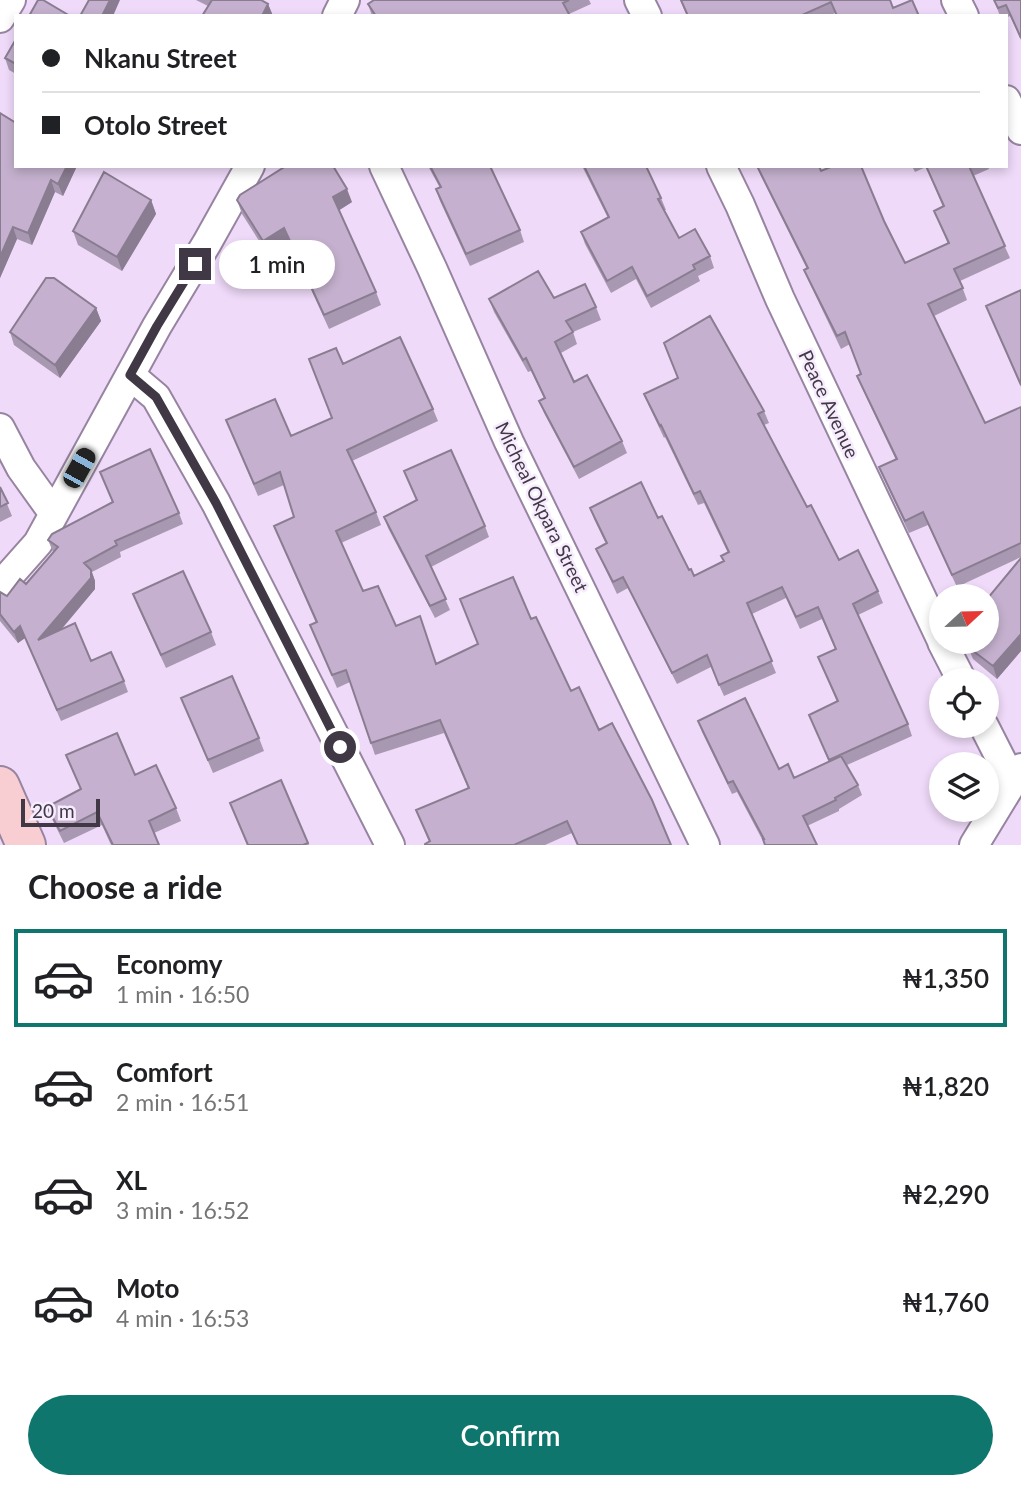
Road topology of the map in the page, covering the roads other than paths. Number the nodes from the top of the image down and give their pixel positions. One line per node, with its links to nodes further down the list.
1 (11, 0): 2 (street)
2 (0, 18)
3 (1008, 104): 4 (street)
4 (1021, 130)
5 (249, 168): 8 (street)
6 (385, 168): 18 (street, Micheal Okpara Street)
7 (722, 168): 12 (street, Peace Avenue)
8 (130, 375): 10 (street); 17 (street)
9 (0, 428): 10 (street)
10 (54, 514): 11 (street)
11 (0, 586)
12 (929, 614)
13 (992, 738): 14 (street)
14 (1017, 776): 19 (street)
15 (0, 786): 16 (main road)
16 (26, 845)
17 (390, 845)
18 (705, 845)
19 (975, 845)

